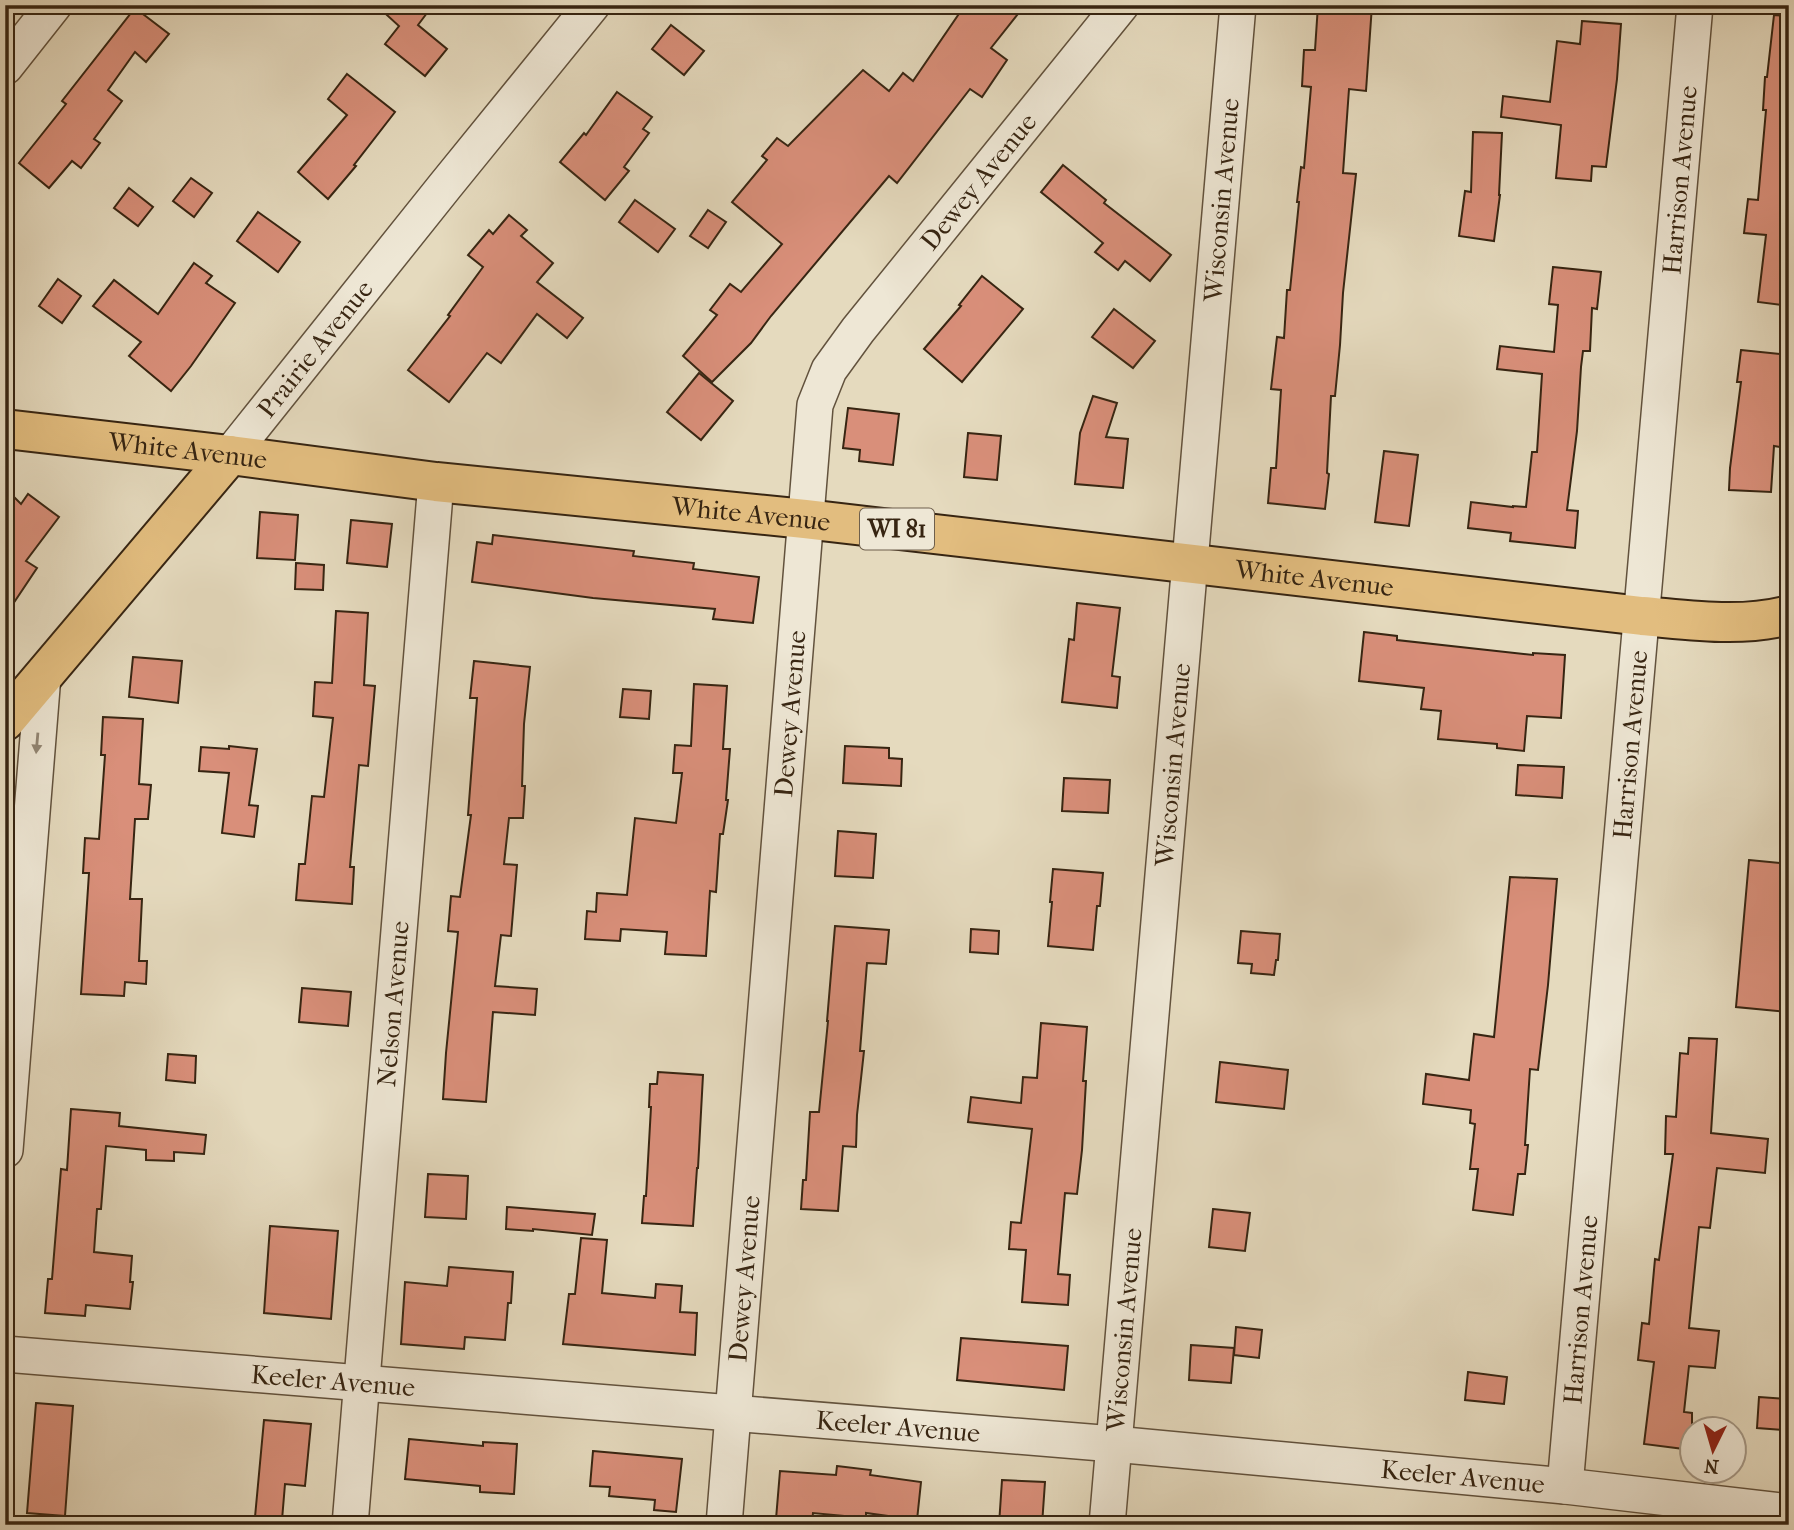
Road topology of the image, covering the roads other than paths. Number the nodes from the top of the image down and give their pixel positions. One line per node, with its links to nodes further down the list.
1 (54, 5): 6 (street)
2 (592, 5): 8 (street, Prairie Avenue)
3 (1121, 5): 10 (street, Dewey Avenue)
4 (1238, 5): 11 (street, Wisconsin Avenue)
5 (1695, 5): 13 (street, Harrison Avenue)
6 (5, 67)
7 (5, 429): 8 (main road, White Avenue / WI 81)
8 (230, 455): 9 (main road, White Avenue / WI 81); 14 (main road, Prairie Avenue)
9 (436, 482): 10 (main road, White Avenue / WI 81); 18 (street, Nelson Avenue)
10 (805, 519): 11 (main road, White Avenue / WI 81); 19 (street, Dewey Avenue)
11 (1191, 564): 13 (main road, White Avenue / WI 81); 20 (street, Wisconsin Avenue)
12 (1789, 615): 13 (main road, White Avenue / WI 81)
13 (1642, 616): 21 (street, Harrison Avenue)
14 (43, 675): 15 (main road, Prairie Avenue); 16 (street, one-way to 16)
15 (5, 721)
16 (5, 1150)
17 (5, 1354): 18 (street, Keeler Avenue)
18 (363, 1382): 19 (street, Keeler Avenue); 23 (street, Nelson Avenue)
19 (734, 1413): 20 (street, Keeler Avenue); 24 (street, Dewey Avenue)
20 (1114, 1444): 21 (street, Keeler Avenue); 25 (street, Wisconsin Avenue)
21 (1565, 1486): 22 (street, Keeler Avenue)
22 (1789, 1512)
23 (350, 1525)
24 (724, 1525)
25 (1107, 1525)

